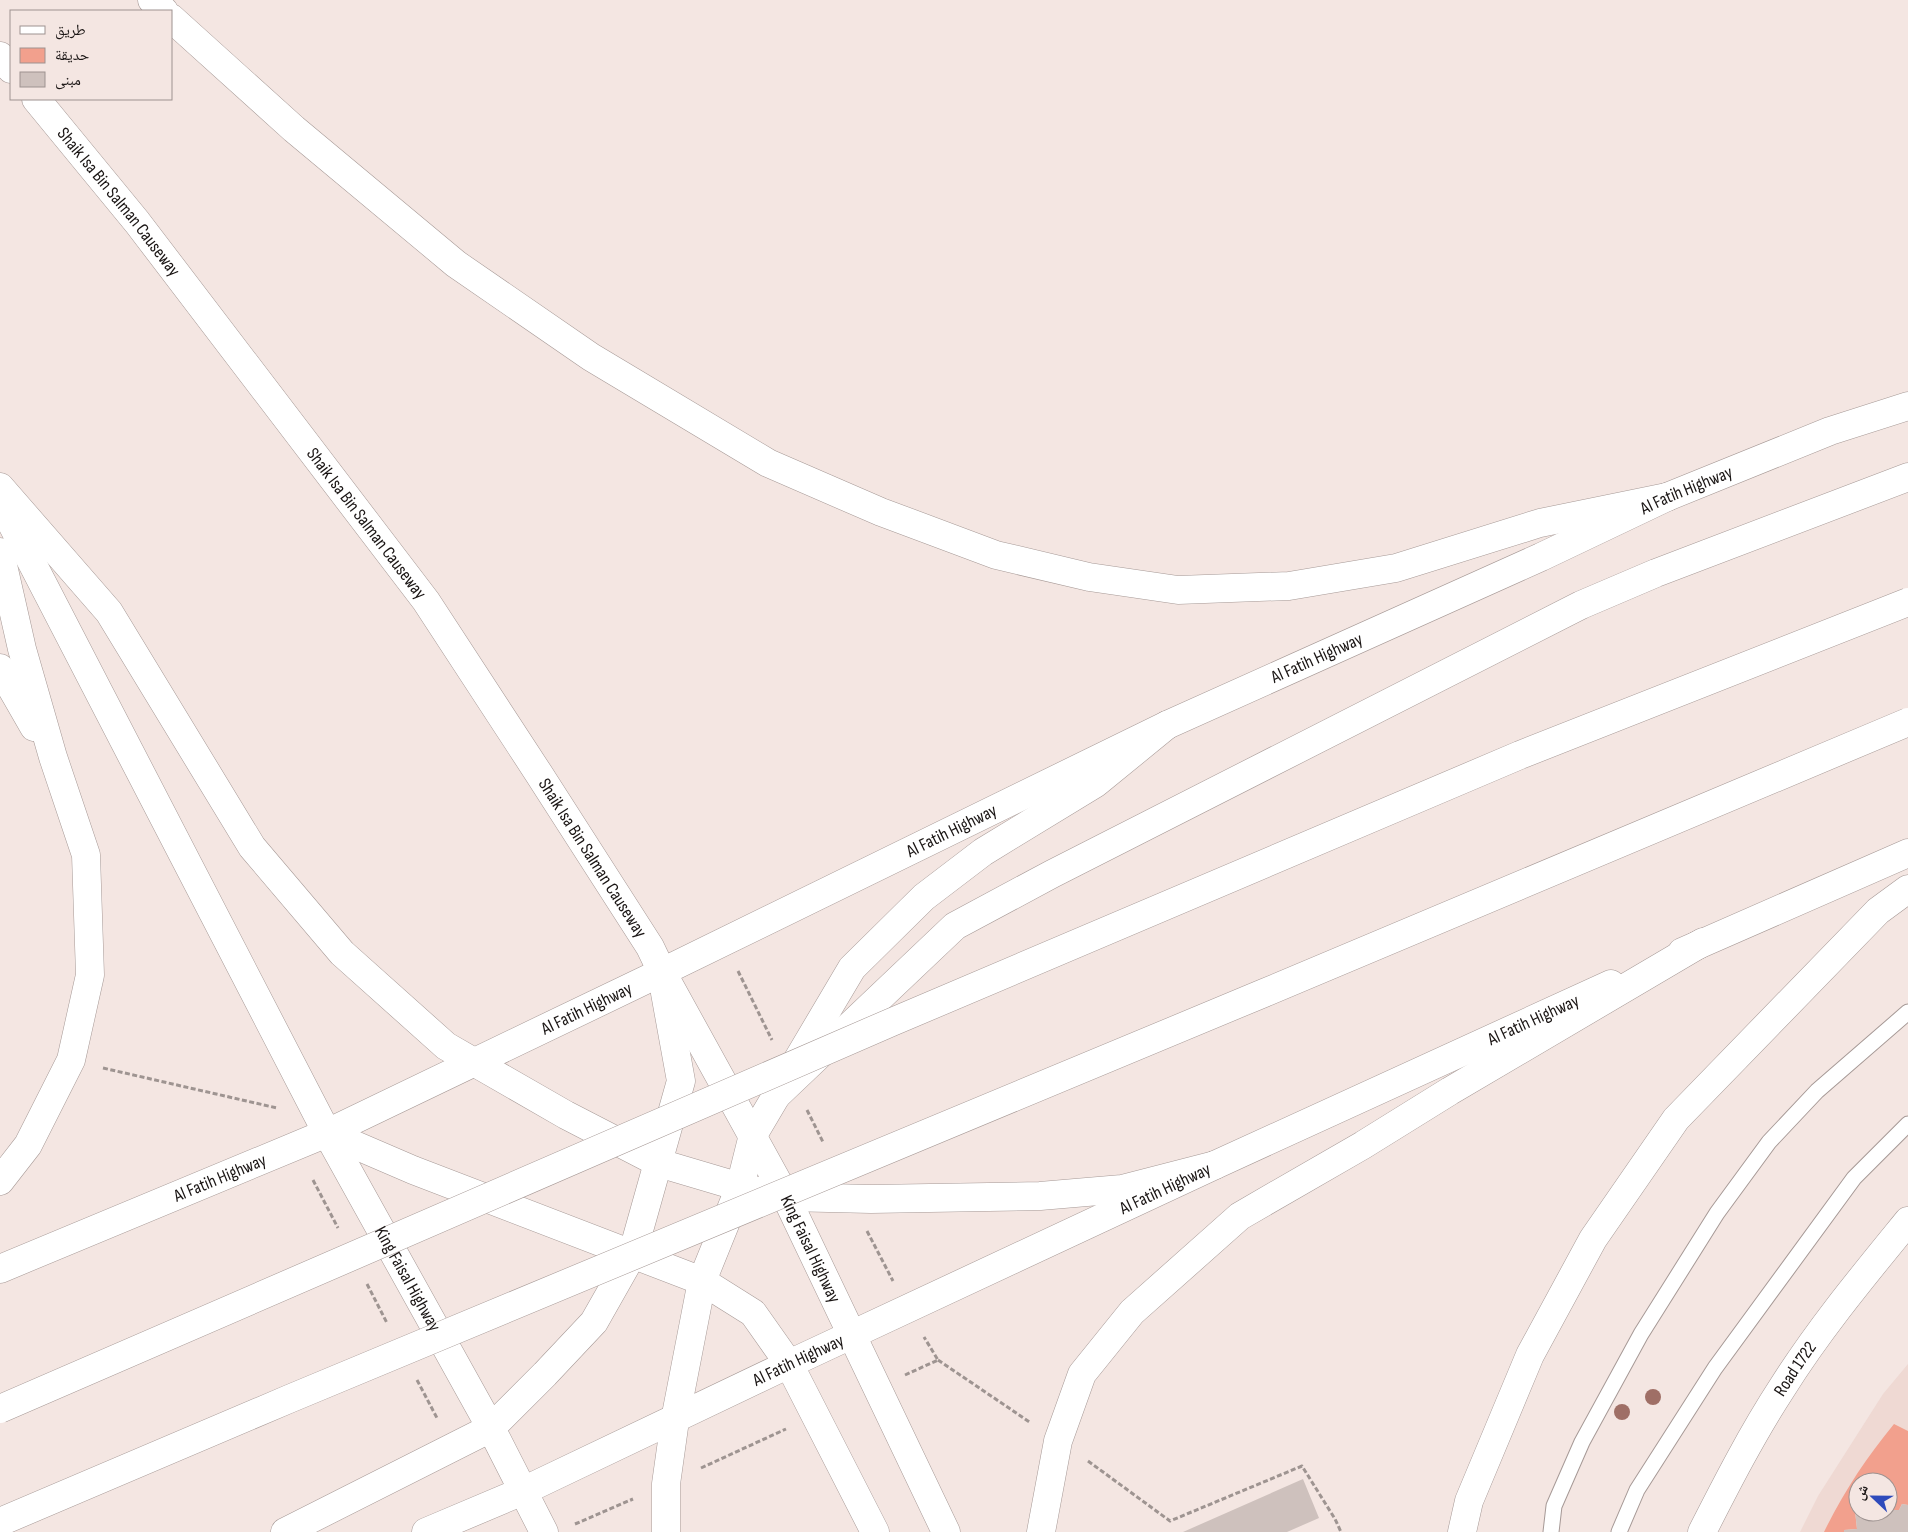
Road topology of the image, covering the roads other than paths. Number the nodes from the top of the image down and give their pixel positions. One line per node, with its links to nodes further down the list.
1 (152, 0): 2 (main road)
2 (163, 10)
3 (172, 19): 10 (main road)
4 (0, 56): 5 (main road)
5 (10, 68)
6 (37, 100): 21 (main road, Shaik Isa Bin Salman Causeway)
7 (1908, 406): 10 (main road, Al Fatih Highway)
8 (1908, 477): 24 (main road)
9 (0, 487): 23 (main road)
10 (1667, 496): 16 (main road, Al Fatih Highway)
11 (0, 502): 26 (main road)
12 (0, 552): 17 (main road)
13 (1908, 602): 39 (main road, bridge)
14 (0, 668): 17 (main road)
15 (1908, 722): 43 (main road, bridge)
16 (1167, 724): 21 (main road, Al Fatih Highway); 24 (main road)
17 (53, 757): 30 (main road)
18 (1908, 853): 20 (main road, Al Fatih Highway)
19 (1908, 889): 51 (main road)
20 (1703, 942): 29 (main road, Al Fatih Highway); 50 (main road)
21 (662, 972): 23 (main road, Al Fatih Highway); 27 (main road, King Faisal Highway); 28 (main road)
22 (1908, 1012): 52 (lane)
23 (474, 1062): 26 (main road, Al Fatih Highway); 28 (main road)
24 (778, 1094): 27 (main road)
25 (1908, 1124): 53 (lane)
26 (327, 1133): 34 (main road); 35 (main road, Al Fatih Highway); 41 (main road, King Faisal Highway)
27 (753, 1135): 31 (main road); 32 (main road, King Faisal Highway)
28 (659, 1164): 31 (main road); 34 (main road)
29 (1215, 1165): 32 (main road); 37 (main road, Al Fatih Highway)
30 (0, 1181)
31 (740, 1186): 32 (main road); 36 (main road)
32 (786, 1197): 37 (main road, King Faisal Highway)
33 (1908, 1220): 54 (main road, Road 1722)
34 (632, 1255): 36 (main road); 41 (main road)
35 (0, 1269)
36 (702, 1281): 38 (main road); 40 (main road)
37 (852, 1335): 38 (main road, Al Fatih Highway); 49 (main road, King Faisal Highway)
38 (789, 1364): 40 (main road, Al Fatih Highway); 48 (main road)
39 (0, 1409)
40 (674, 1420): 42 (main road, Al Fatih Highway); 47 (main road)
41 (491, 1428): 42 (main road, King Faisal Highway); 44 (main road)
42 (523, 1491): 45 (main road, Al Fatih Highway); 46 (main road, King Faisal Highway)
43 (0, 1522)
44 (285, 1532)
45 (426, 1532)
46 (544, 1532)
47 (666, 1532)
48 (875, 1532)
49 (946, 1532)
50 (1041, 1532)
51 (1462, 1532)
52 (1551, 1532)
53 (1618, 1532)
54 (1702, 1532)

